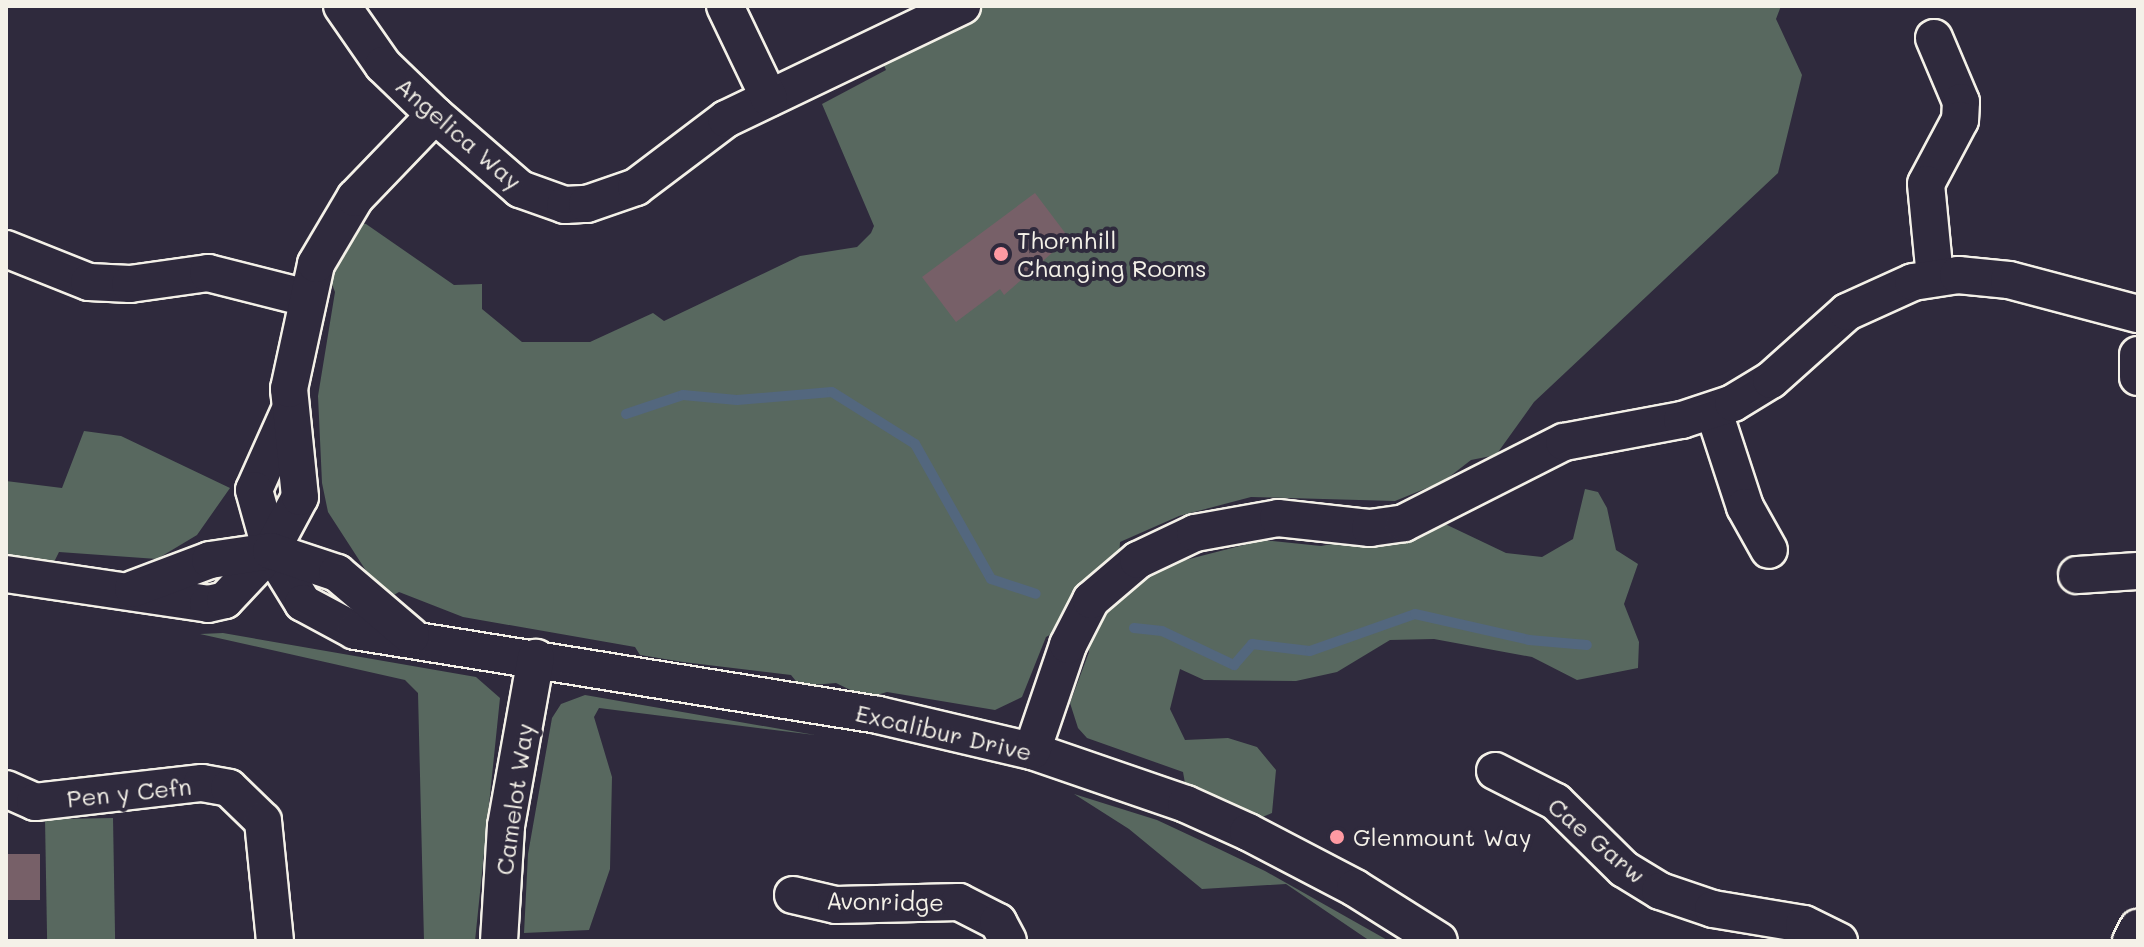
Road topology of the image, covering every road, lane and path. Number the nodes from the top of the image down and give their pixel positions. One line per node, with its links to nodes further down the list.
1 (342, 6): 6 (street, Angelica Way)
2 (725, 6): 5 (street)
3 (962, 6): 5 (street, Angelica Way)
4 (1934, 38): 8 (street)
5 (769, 98): 6 (street, Angelica Way)
6 (435, 115): 9 (street, Excalibur Drive)
7 (6, 249): 9 (street)
8 (1935, 277): 10 (street); 13 (street)
9 (307, 298): 15 (street, Excalibur Drive)
10 (2138, 314)
11 (2138, 355): 12 (street)
12 (2138, 377)
13 (1714, 412): 14 (street); 20 (street)
14 (1769, 550)
15 (271, 551): 17 (street); 19 (street, Excalibur Drive)
16 (2138, 571): 18 (street)
17 (6, 574)
18 (2077, 575)
19 (536, 658): 20 (street, Excalibur Drive); 26 (street, Camelot Way)
20 (1032, 751): 28 (street, Excalibur Drive)
21 (1495, 771): 29 (street, Cae Garw)
22 (6, 789): 25 (street, Pen y Cefn)
23 (793, 895): 27 (street, Avonridge)
24 (2138, 928): 30 (street)
25 (275, 941)
26 (499, 941)
27 (1008, 941)
28 (1439, 941)
29 (1839, 941)
30 (2131, 941)

